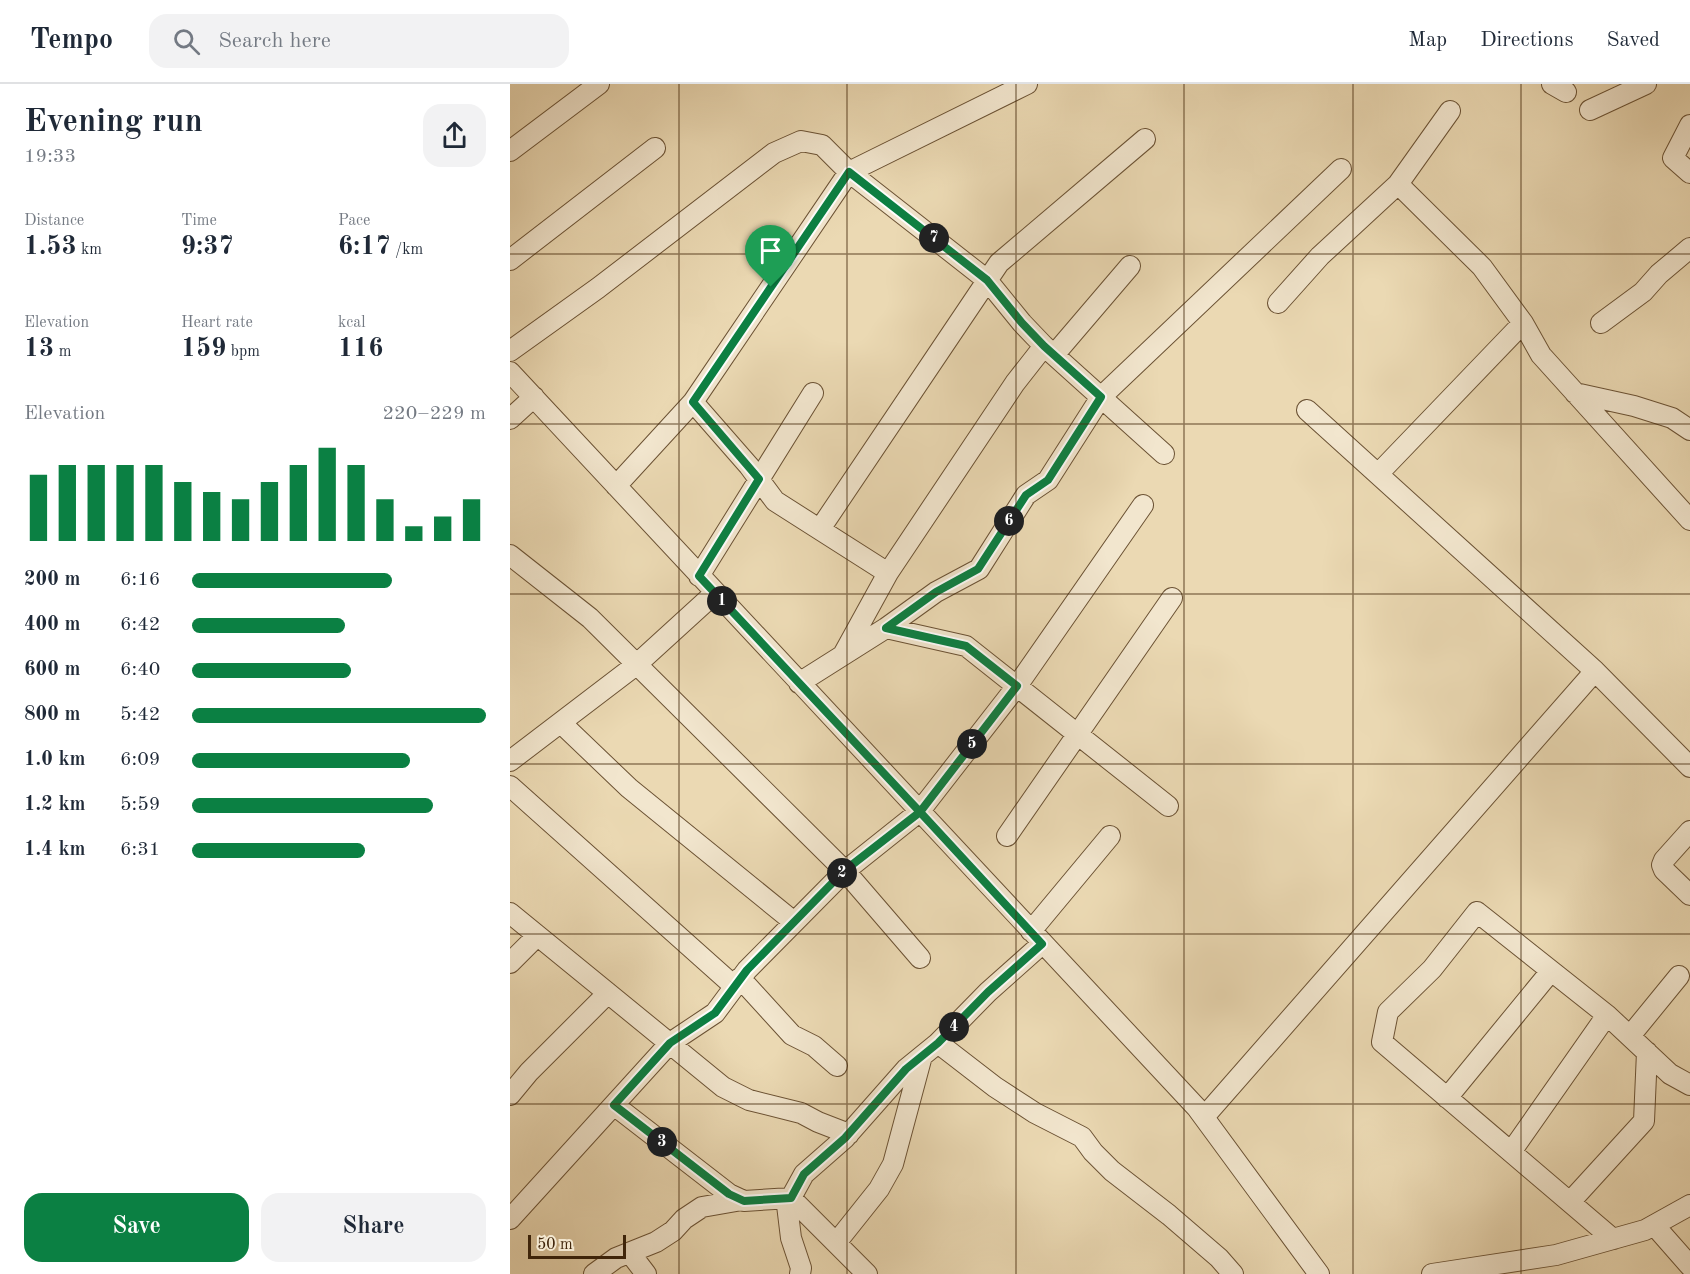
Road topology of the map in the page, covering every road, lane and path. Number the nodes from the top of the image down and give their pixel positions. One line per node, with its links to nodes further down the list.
1 (599, 84): 9 (street)
2 (1027, 84): 11 (street)
3 (1646, 84): 4 (street)
4 (1590, 110)
5 (1450, 111): 13 (street)
6 (1690, 125): 12 (street)
7 (1145, 139): 17 (street)
8 (655, 148): 15 (street)
9 (510, 151)
10 (1341, 169): 27 (street)
11 (849, 172): 17 (street); 21 (street); 28 (street)
12 (1690, 172)
13 (1398, 184): 18 (street); 19 (street)
14 (1690, 248): 20 (street)
15 (510, 260)
16 (1130, 266): 22 (street)
17 (987, 280): 22 (street); 38 (street)
18 (1278, 303)
19 (1523, 323): 25 (street); 33 (street)
20 (1601, 323)
21 (510, 351)
22 (1049, 351): 27 (street); 40 (street)
23 (510, 372): 26 (street)
24 (813, 393): 34 (street)
25 (1575, 393): 31 (street); 37 (street)
26 (534, 397): 30 (street); 35 (street)
27 (1101, 397): 32 (street); 44 (street)
28 (693, 402): 34 (street); 35 (street)
29 (1307, 410): 33 (street)
30 (510, 419)
31 (1690, 430)
32 (1164, 454)
33 (1378, 474): 47 (street)
34 (759, 479): 38 (street); 41 (street)
35 (616, 486): 41 (street)
36 (1143, 505): 49 (street)
37 (1690, 520)
38 (820, 529): 40 (street)
39 (510, 555): 46 (street)
40 (888, 573): 45 (street)
41 (699, 576): 42 (street)
42 (715, 593): 46 (street); 48 (street)
43 (1172, 598): 51 (street)
44 (886, 628): 45 (street); 49 (street)
45 (843, 655): 48 (street)
46 (636, 665): 50 (street); 60 (street)
47 (1595, 671): 53 (street); 83 (street)
48 (799, 683): 56 (street)
49 (1017, 686): 51 (street); 56 (street)
50 (561, 723): 52 (street); 63 (street)
51 (1078, 735): 55 (street); 58 (street)
52 (510, 761)
53 (1690, 767)
54 (510, 786): 70 (street)
55 (1168, 807)
56 (920, 812): 60 (street); 65 (street)
57 (1690, 831): 61 (street)
58 (1007, 836)
59 (1110, 836): 65 (street)
60 (844, 871): 63 (street); 66 (street)
61 (1690, 895)
62 (510, 913): 64 (street)
63 (794, 922): 70 (street)
64 (537, 936): 67 (street); 71 (street)
65 (1037, 937): 75 (street); 83 (street)
66 (920, 958)
67 (510, 963)
68 (1551, 971): 72 (street); 81 (street); 81 (street)
69 (1679, 976): 73 (street)
70 (737, 982): 74 (street); 78 (street)
71 (608, 993): 74 (street); 80 (street)
72 (1607, 1015): 73 (street); 85 (street)
73 (1630, 1036): 76 (street)
74 (670, 1043): 82 (street); 84 (street)
75 (938, 1043): 77 (street); 100 (street)
76 (1647, 1052): 79 (street); 88 (street)
77 (922, 1056): 84 (street); 93 (street)
78 (837, 1066)
79 (1690, 1085)
80 (510, 1095)
81 (1447, 1098): 85 (street)
82 (614, 1105): 87 (street); 90 (street)
83 (1204, 1117): 101 (street)
84 (849, 1134): 86 (street)
85 (1511, 1152): 88 (street)
86 (791, 1198): 87 (street); 93 (street); 98 (street)
87 (742, 1200): 94 (street)
88 (1570, 1202): 92 (street)
89 (1690, 1205): 91 (street)
90 (510, 1219)
91 (1654, 1224): 92 (street); 95 (street)
92 (1613, 1239): 102 (street)
93 (836, 1243): 99 (street)
94 (630, 1253): 96 (street); 97 (street)
95 (1690, 1266)
96 (594, 1274)
97 (646, 1274)
98 (800, 1274)
99 (867, 1274)
100 (1233, 1274)
101 (1319, 1274)
102 (1432, 1274)

